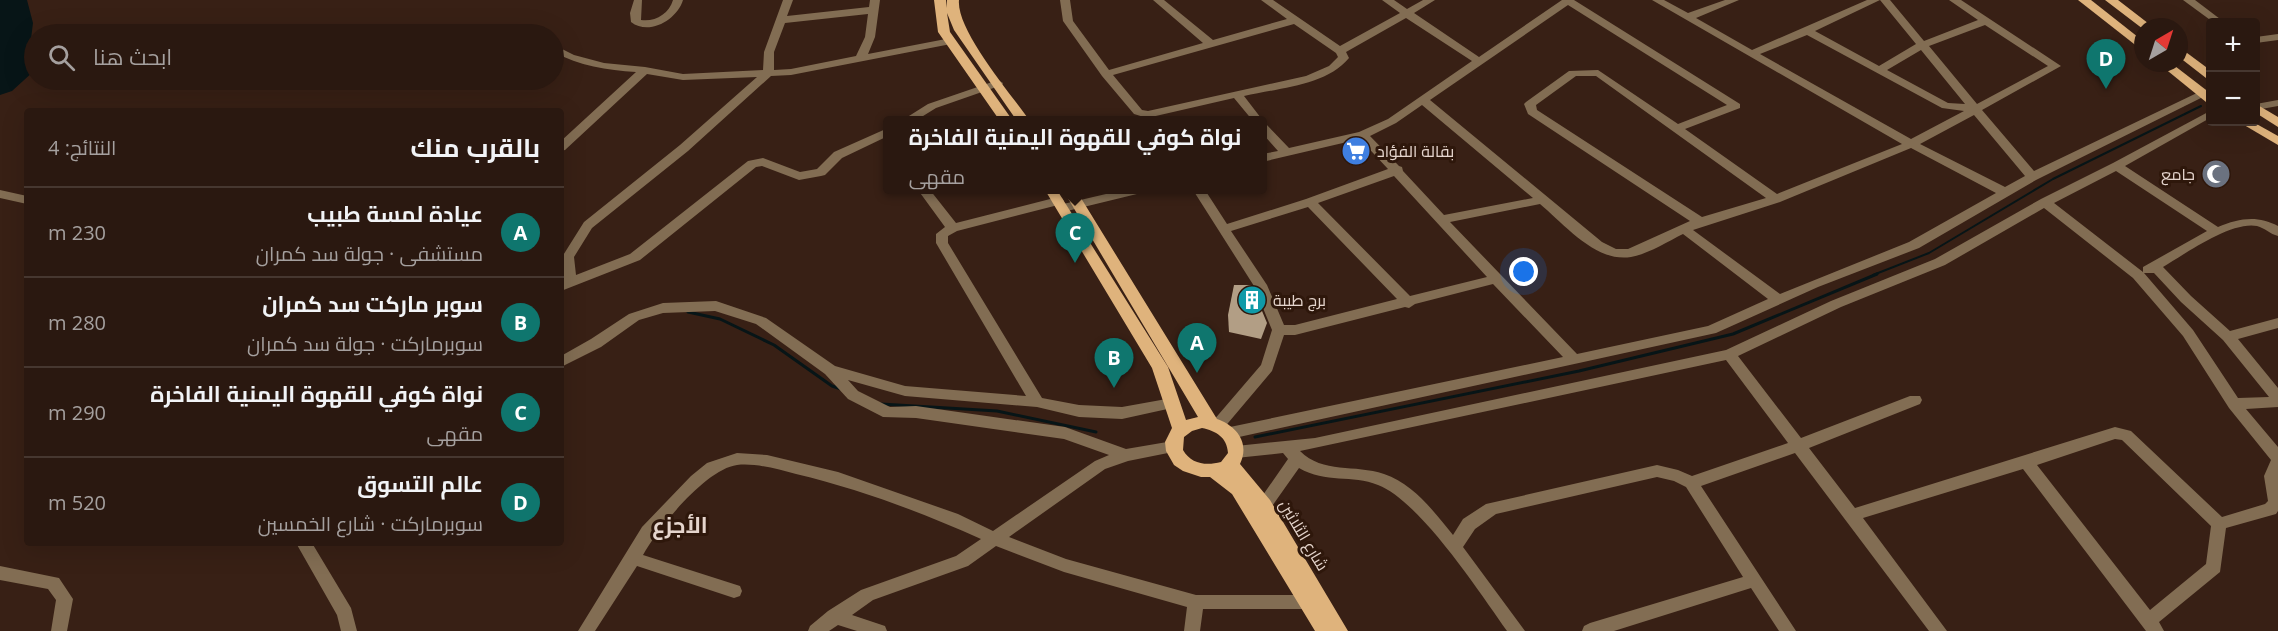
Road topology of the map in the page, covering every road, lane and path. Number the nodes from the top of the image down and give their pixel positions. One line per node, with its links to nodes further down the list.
1 (678, 0): 19 (street)
2 (788, 0): 27 (street)
3 (940, 0): 34 (main road)
4 (953, 0): 49 (main road)
5 (1065, 0): 48 (street)
6 (1158, 0): 35 (street)
7 (1266, 0): 28 (street)
8 (1387, 0): 23 (street)
9 (1430, 0): 23 (street)
10 (1568, 0): 42 (street); 65 (street)
11 (1657, 0): 24 (street)
12 (1734, 0): 24 (street)
13 (1875, 0): 30 (street)
14 (1885, 0): 36 (street)
15 (1954, 0): 29 (street)
16 (2084, 0): 22 (main road)
17 (2110, 0): 21 (main road)
18 (2188, 0): 26 (street)
19 (638, 1)
20 (874, 5): 27 (street); 41 (street)
21 (2124, 10): 22 (main road); 25 (main road)
22 (2100, 12): 32 (main road)
23 (1407, 13): 37 (street); 42 (street)
24 (1688, 17): 39 (street)
25 (2135, 18)
26 (2213, 18)
27 (781, 20): 47 (street)
28 (1296, 20): 35 (street); 37 (street)
29 (1985, 21): 36 (street); 56 (street)
30 (1807, 31): 39 (street); 44 (street)
31 (2278, 38): 33 (street)
32 (2134, 40)
33 (2260, 40)
34 (951, 41): 41 (street); 50 (main road)
35 (1212, 44): 48 (street)
36 (1923, 45): 44 (street); 56 (street)
37 (1340, 51): 51 (street)
38 (564, 54): 43 (street)
39 (1751, 54): 71 (street)
40 (2188, 58): 46 (main road)
41 (860, 59): 47 (street)
42 (1480, 62): 53 (street)
43 (645, 70): 47 (street); 70 (street)
44 (1879, 70): 56 (street)
45 (2174, 72): 52 (main road)
46 (2207, 72)
47 (768, 73): 100 (street)
48 (1106, 74): 51 (street)
49 (998, 83): 50 (street); 60 (main road)
50 (985, 87): 58 (street); 59 (main road)
51 (1237, 95): 61 (street)
52 (2206, 97): 76 (street)
53 (1424, 100): 67 (street); 86 (street)
54 (2278, 103): 55 (street)
55 (2260, 107)
56 (1974, 108): 71 (street); 76 (street)
57 (2260, 111): 63 (main road)
58 (913, 116)
59 (1004, 116)
60 (1021, 116)
61 (1255, 116)
62 (2206, 117): 74 (street)
63 (2278, 123)
64 (2252, 126): 69 (main road)
65 (1678, 128): 83 (street); 91 (street)
66 (1267, 130): 72 (street)
67 (1363, 135): 72 (street); 75 (street)
68 (883, 137): 100 (street)
69 (2278, 141)
70 (564, 144)
71 (1911, 144): 77 (street); 83 (street)
72 (1286, 152): 73 (street)
73 (1267, 157)
74 (2117, 166): 88 (street); 95 (street)
75 (1398, 171): 87 (street); 90 (street)
76 (2032, 177): 77 (street)
77 (2004, 192): 101 (street)
78 (0, 194): 84 (street)
79 (928, 194): 92 (street)
80 (1073, 194): 89 (main road)
81 (1118, 194): 89 (street)
82 (1202, 194): 93 (street)
83 (1776, 199): 91 (street)
84 (24, 200)
85 (1057, 200): 89 (street); 92 (street); 113 (main road)
86 (1542, 200): 90 (street); 94 (street)
87 (1310, 202): 93 (street); 102 (street)
88 (2046, 202): 98 (street); 106 (street)
89 (1080, 204): 115 (main road)
90 (1443, 219): 99 (street)
91 (1700, 222): 94 (street)
92 (953, 228): 112 (street)
93 (1223, 229): 104 (street)
94 (1684, 229): 101 (street)
95 (2217, 232): 96 (street); 97 (street)
96 (2278, 232)
97 (2155, 266): 98 (street); 105 (street)
98 (2138, 275): 114 (street)
99 (1496, 279): 102 (street); 107 (street)
100 (565, 284)
101 (1779, 300): 107 (street)
102 (1408, 303): 104 (street)
103 (2278, 323): 105 (street)
104 (1279, 330): 115 (street)
105 (2228, 337): 111 (street)
106 (1729, 354): 117 (street); 119 (street)
107 (1574, 359): 115 (street)
108 (564, 360): 109 (street)
109 (830, 370): 112 (street); 120 (street)
110 (1915, 400): 117 (street)
111 (2278, 400): 114 (street)
112 (1037, 402): 113 (street)
113 (1172, 403): 116 (main road)
114 (2234, 404): 122 (street)
115 (1220, 427): 116 (main road); 123 (main road)
116 (1181, 430): 118 (main road)
117 (1798, 446): 125 (street); 127 (street)
118 (1173, 447): 120 (street); 123 (main road)
119 (1286, 447): 121 (street); 123 (street)
120 (1126, 455): 129 (street)
121 (1296, 460): 126 (street); 131 (street)
122 (2278, 460): 128 (street)
123 (1226, 462): 126 (main road, شارع الثلاثين); 137 (main road, شارع الثلاثين)
124 (2026, 462): 127 (street); 128 (street); 139 (street)
125 (1691, 483): 131 (street); 134 (street)
126 (1264, 505): 147 (main road, شارع الثلاثين)
127 (1850, 516): 151 (street)
128 (2219, 524): 139 (street)
129 (996, 539): 132 (street); 136 (street); 138 (street)
130 (306, 546): 141 (street)
131 (1455, 546): 148 (street)
132 (633, 558): 135 (street); 142 (street)
133 (0, 573): 140 (street)
134 (1755, 580): 149 (street); 150 (street)
135 (734, 591)
136 (1196, 602): 137 (street); 145 (street)
137 (1306, 602): 146 (main road, شارع الثلاثين)
138 (834, 616): 143 (street); 144 (street)
139 (2152, 626)
140 (59, 631)
141 (349, 631)
142 (586, 631)
143 (816, 631)
144 (879, 631)
145 (1192, 631)
146 (1325, 631)
147 (1339, 631)
148 (1517, 631)
149 (1590, 631)
150 (1788, 631)
151 (1939, 631)

